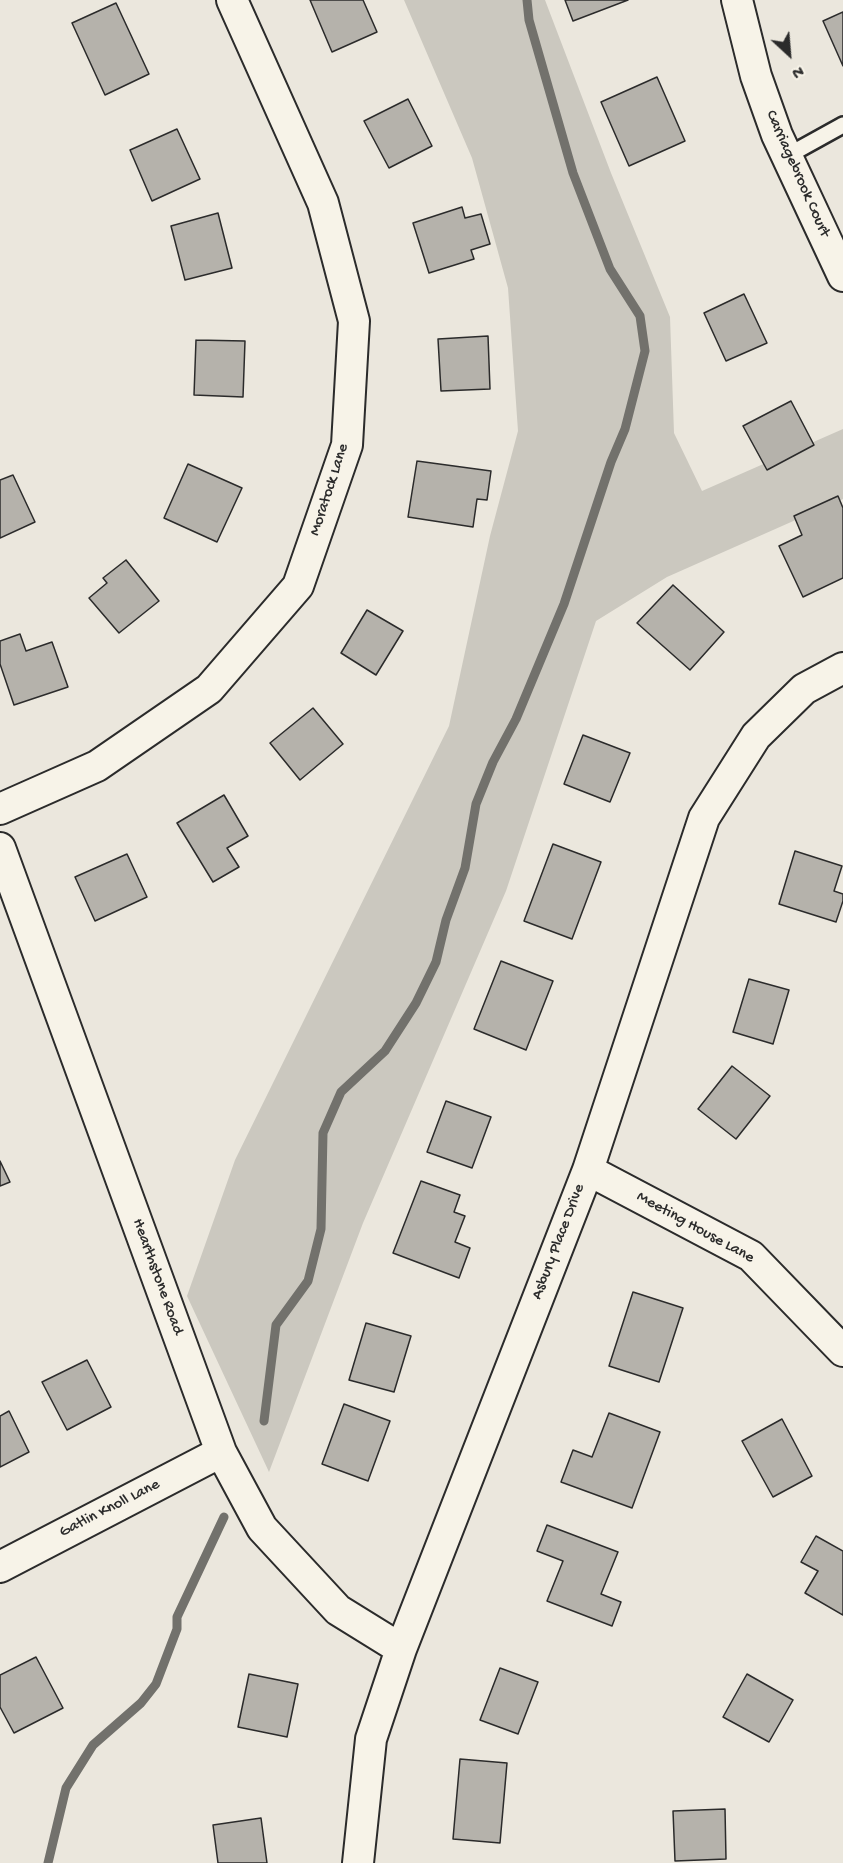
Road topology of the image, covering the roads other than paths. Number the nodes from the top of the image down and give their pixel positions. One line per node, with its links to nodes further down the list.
1 (232, 0): 7 (street, Moratock Lane)
2 (736, 0): 4 (street, Carriagebrook Court)
3 (843, 125): 4 (lane)
4 (787, 156): 5 (street, Carriagebrook Court)
5 (843, 276)
6 (843, 668): 9 (street, Asbury Place Drive)
7 (0, 809)
8 (0, 848): 11 (street, Hearthstone Road)
9 (588, 1170): 10 (street, Meeting House Lane); 13 (street, Asbury Place Drive)
10 (843, 1351)
11 (221, 1452): 12 (street, Gatlin Knoll Lane); 13 (street, Hearthstone Road)
12 (0, 1566)
13 (401, 1649): 14 (street, Asbury Place Drive)
14 (358, 1863)

